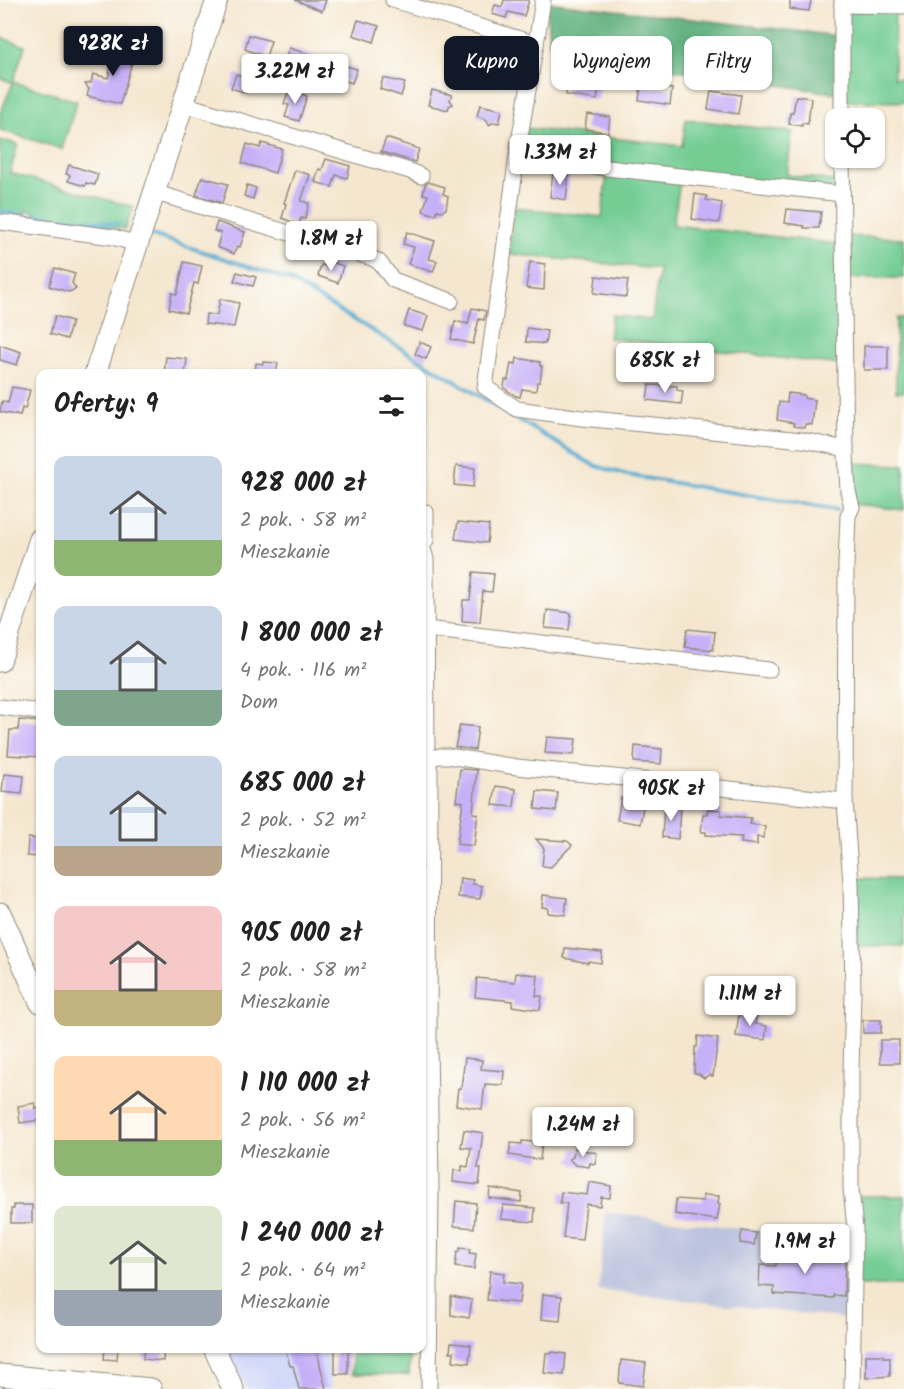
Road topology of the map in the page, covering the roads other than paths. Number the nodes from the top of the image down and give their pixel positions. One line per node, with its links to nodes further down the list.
1 (217, 0): 9 (street)
2 (393, 0): 6 (street)
3 (543, 0): 7 (street)
4 (842, 2): 5 (street); 10 (street)
5 (904, 6)
6 (510, 36)
7 (537, 36)
8 (528, 90): 11 (street)
9 (183, 104): 13 (street); 14 (street)
10 (842, 108)
11 (517, 158): 15 (street); 20 (street)
12 (842, 168): 15 (street)
13 (421, 176)
14 (153, 192): 17 (street); 18 (street)
15 (842, 194): 20 (street)
16 (0, 222): 17 (street)
17 (137, 244): 19 (street)
18 (451, 301)
19 (97, 369)
20 (846, 449): 32 (street)
21 (426, 512): 22 (street)
22 (426, 540)
23 (36, 551): 26 (street)
24 (426, 559): 25 (street)
25 (426, 629): 27 (street)
26 (0, 661)
27 (769, 670)
28 (0, 707): 29 (street)
29 (36, 712)
30 (426, 758): 32 (street)
31 (426, 762): 39 (street)
32 (845, 801): 40 (street)
33 (0, 913): 34 (street)
34 (36, 993)
35 (216, 1353): 38 (street)
36 (0, 1375): 37 (street)
37 (151, 1389)
38 (234, 1389)
39 (429, 1389)
40 (852, 1389)

